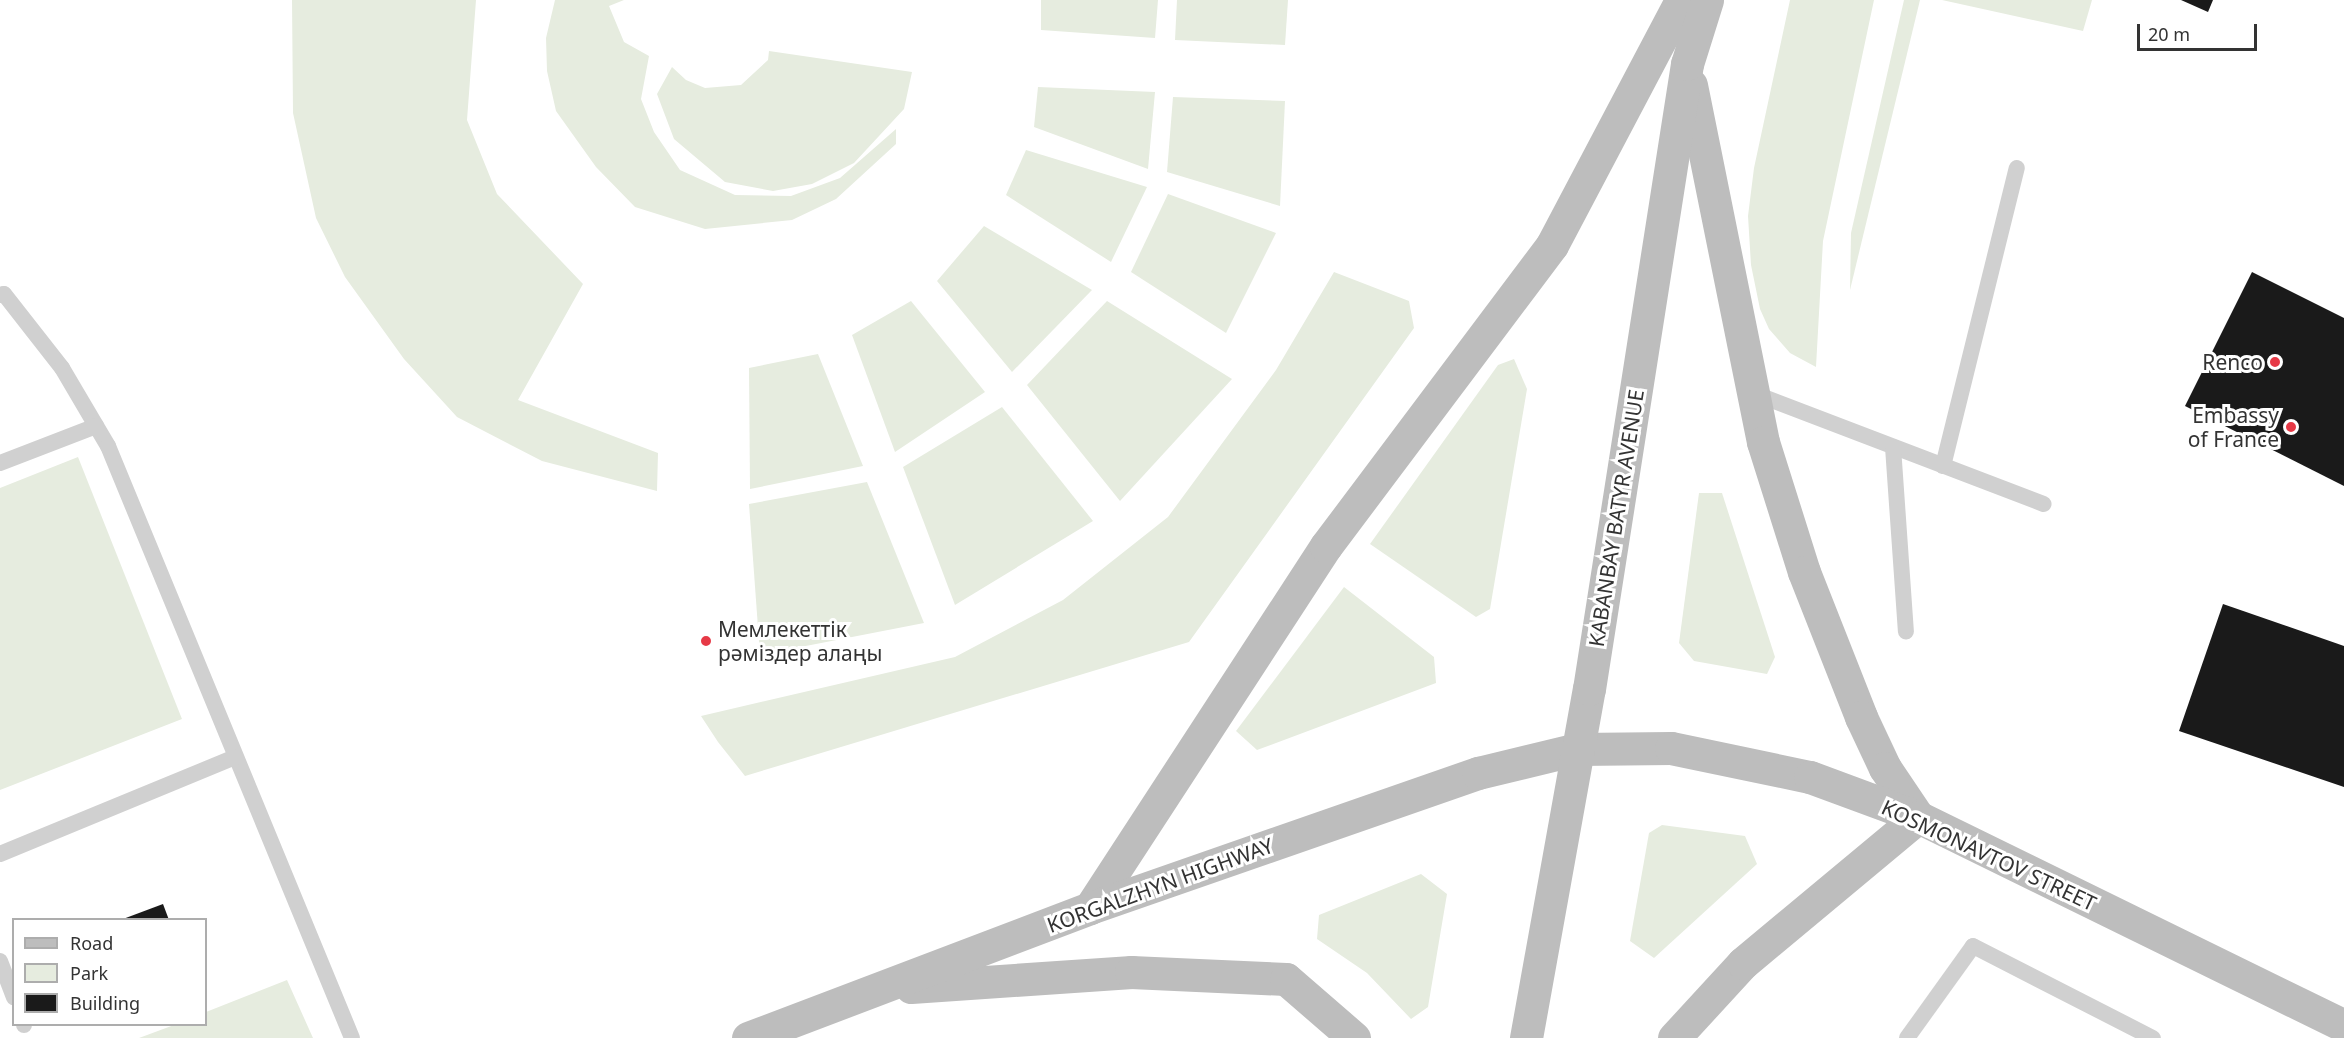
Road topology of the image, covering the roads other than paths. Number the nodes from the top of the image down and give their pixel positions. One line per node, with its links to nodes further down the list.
1 (1680, 0): 17 (main road)
2 (1707, 0): 3 (main road, KABANBAY BATYR AVENUE)
3 (1687, 64): 6 (main road); 13 (main road, KABANBAY BATYR AVENUE)
4 (2017, 168): 10 (lane)
5 (0, 295): 7 (lane)
6 (1753, 393): 8 (lane); 15 (main road)
7 (96, 426): 9 (lane); 14 (lane)
8 (1893, 447): 10 (lane); 12 (lane)
9 (0, 463)
10 (1943, 466): 11 (lane)
11 (2043, 504)
12 (1906, 632)
13 (1577, 749): 15 (main road, KOSMONAVTOV STREET); 17 (main road, KORGALZHYN HIGHWAY); 25 (main road, KABANBAY BATYR AVENUE)
14 (235, 757): 16 (lane); 22 (lane)
15 (1918, 817): 21 (main road, KOSMONAVTOV STREET); 26 (main road)
16 (0, 854)
17 (1090, 908): 19 (main road, KORGALZHYN HIGHWAY)
18 (0, 961): 20 (lane)
19 (877, 989): 23 (main road, KORGALZHYN HIGHWAY); 24 (main road)
20 (12, 992)
21 (2344, 1026)
22 (352, 1038)
23 (748, 1038)
24 (1354, 1038)
25 (1526, 1038)
26 (1674, 1038)
27 (1908, 1038): 28 (lane)
28 (2153, 1038)

